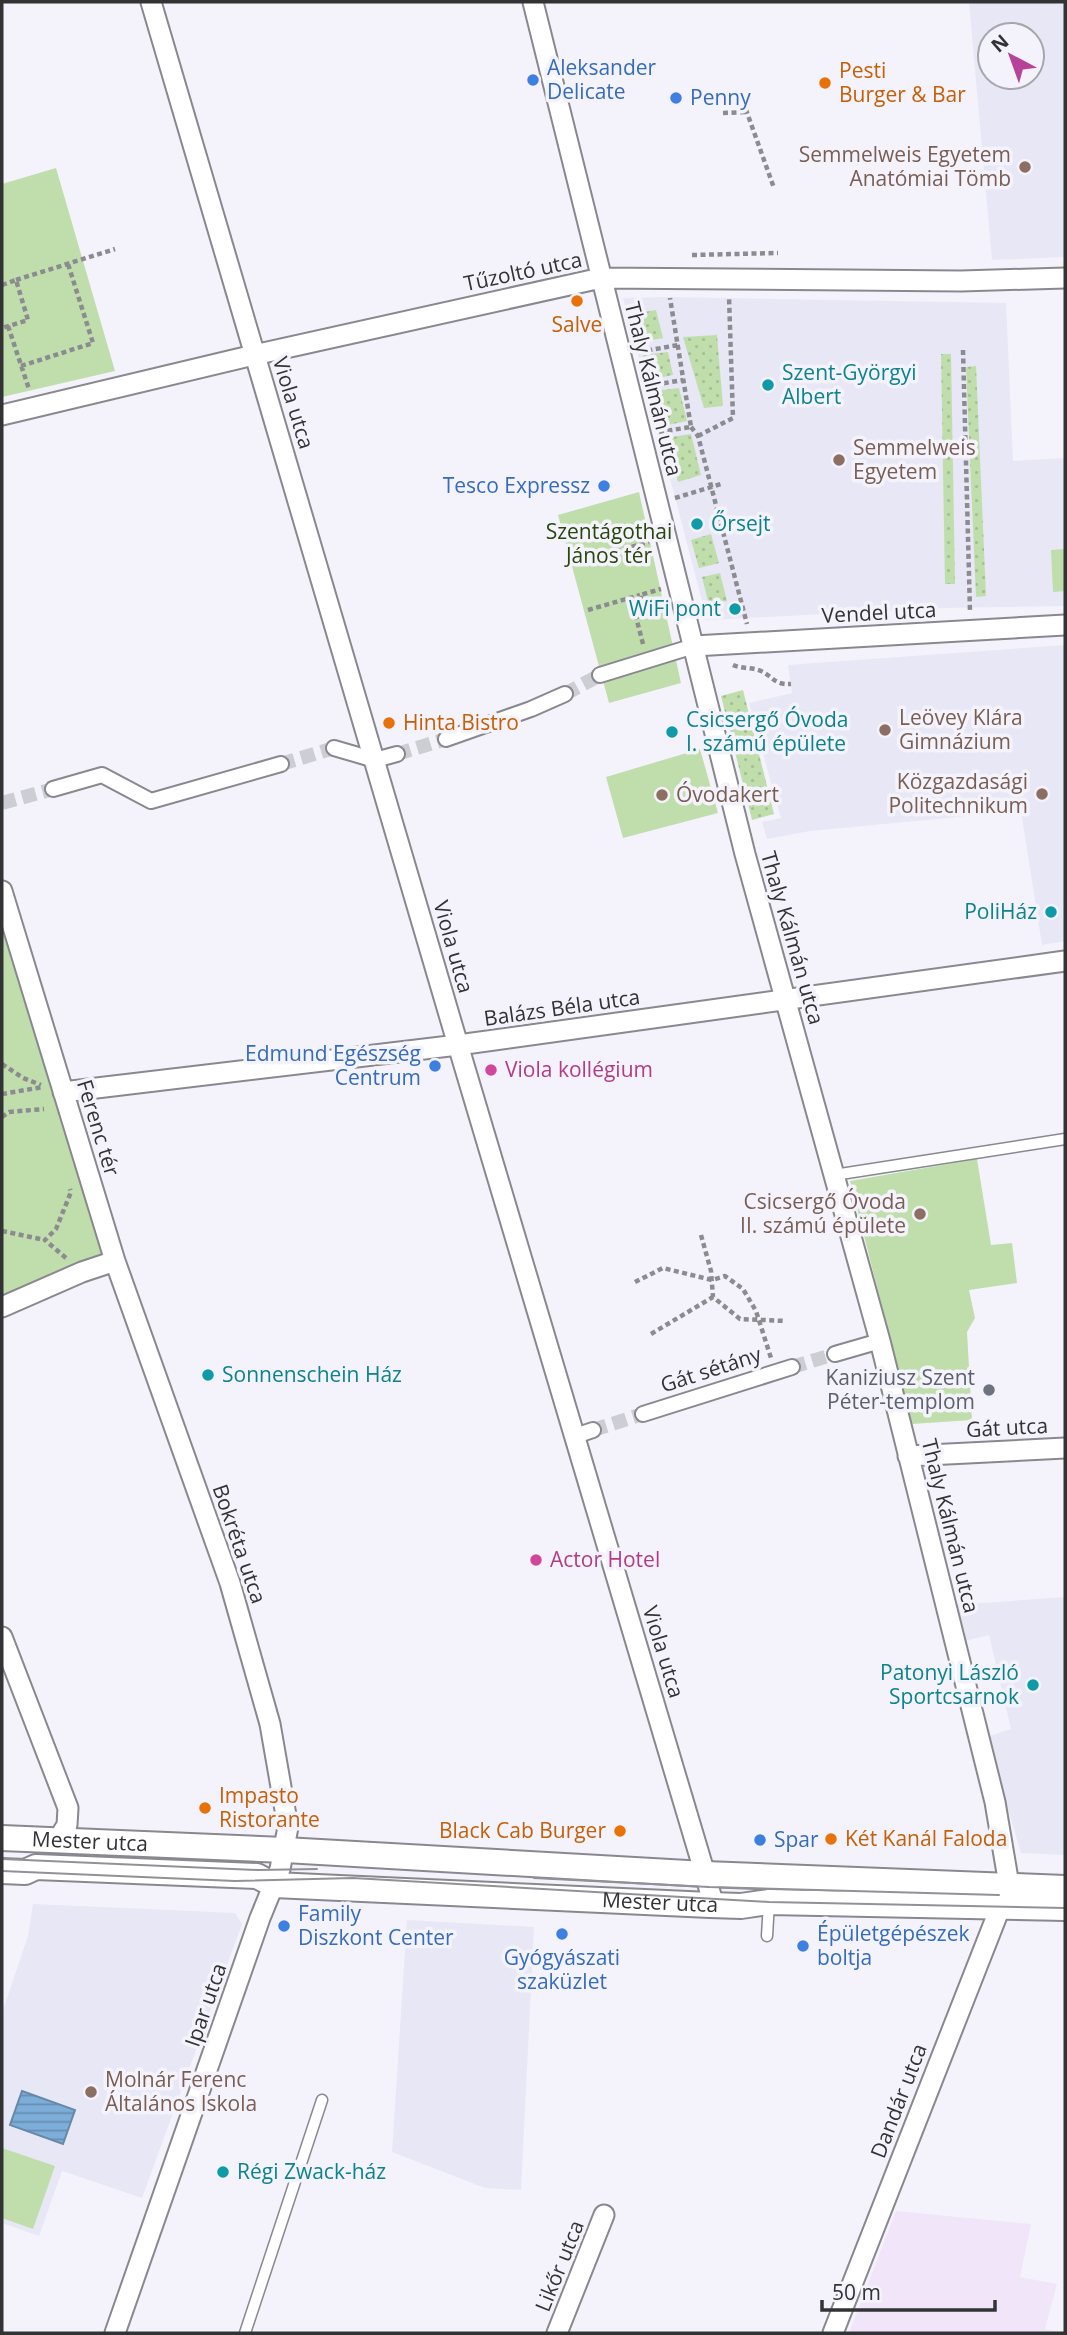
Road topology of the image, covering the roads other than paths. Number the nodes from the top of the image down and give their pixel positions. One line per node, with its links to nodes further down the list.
1 (151, 2): 5 (street, Viola utca)
2 (533, 2): 3 (street, Thaly Kálmán utca)
3 (601, 278): 4 (street, Tűzoltó utca); 5 (street, Tűzoltó utca); 8 (street, Thaly Kálmán utca)
4 (1065, 278)
5 (254, 355): 6 (street, Tűzoltó utca); 14 (street, Viola utca)
6 (2, 415)
7 (1065, 625): 8 (street, Vendel utca)
8 (694, 646): 9 (street); 19 (street, Thaly Kálmán utca)
9 (600, 675)
10 (565, 694): 11 (street)
11 (446, 739)
12 (334, 748): 14 (street)
13 (397, 754): 14 (street)
14 (376, 761): 20 (street, Viola utca)
15 (281, 764): 16 (street)
16 (53, 789)
17 (2, 891): 21 (street, Ferenc tér)
18 (1065, 961): 19 (street, Balázs Béla utca)
19 (785, 1001): 20 (street, Balázs Béla utca); 23 (street, Thaly Kálmán utca)
20 (458, 1045): 21 (street, Balázs Béla utca); 37 (street, Viola utca)
21 (63, 1092): 24 (street, Ferenc tér)
22 (1065, 1139): 23 (lane)
23 (834, 1175): 26 (street, Thaly Kálmán utca)
24 (115, 1261): 25 (street); 35 (street, Bokréta utca)
25 (2, 1307)
26 (880, 1341): 27 (street); 31 (street, Thaly Kálmán utca)
27 (835, 1354)
28 (792, 1367): 29 (street, Gát sétány)
29 (643, 1414)
30 (1065, 1448): 31 (street, Gát utca)
31 (908, 1456): 40 (street, Thaly Kálmán utca)
32 (2, 1637): 33 (street)
33 (57, 1841): 34 (street, Mester utca); 35 (street, Mester utca)
34 (23, 1850): 36 (street, Mester utca); 38 (street, Mester utca)
35 (285, 1850): 37 (street, Mester utca); 38 (street, Ipar utca)
36 (2, 1871)
37 (705, 1874): 40 (street, Mester utca); 42 (street, Viola utca)
38 (265, 1880): 42 (street, Mester utca); 47 (street, Ipar utca)
39 (1065, 1888): 40 (street, Mester utca)
40 (1005, 1895): 41 (street, Mester utca); 43 (street, Mester utca); 50 (street, Dandár utca)
41 (769, 1902): 42 (street, Mester utca); 44 (lane)
42 (710, 1905)
43 (1065, 1908)
44 (767, 1936)
45 (322, 2100): 48 (lane)
46 (604, 2215): 49 (street, Likőr utca)
47 (115, 2333)
48 (245, 2333)
49 (557, 2333)
50 (833, 2333)

